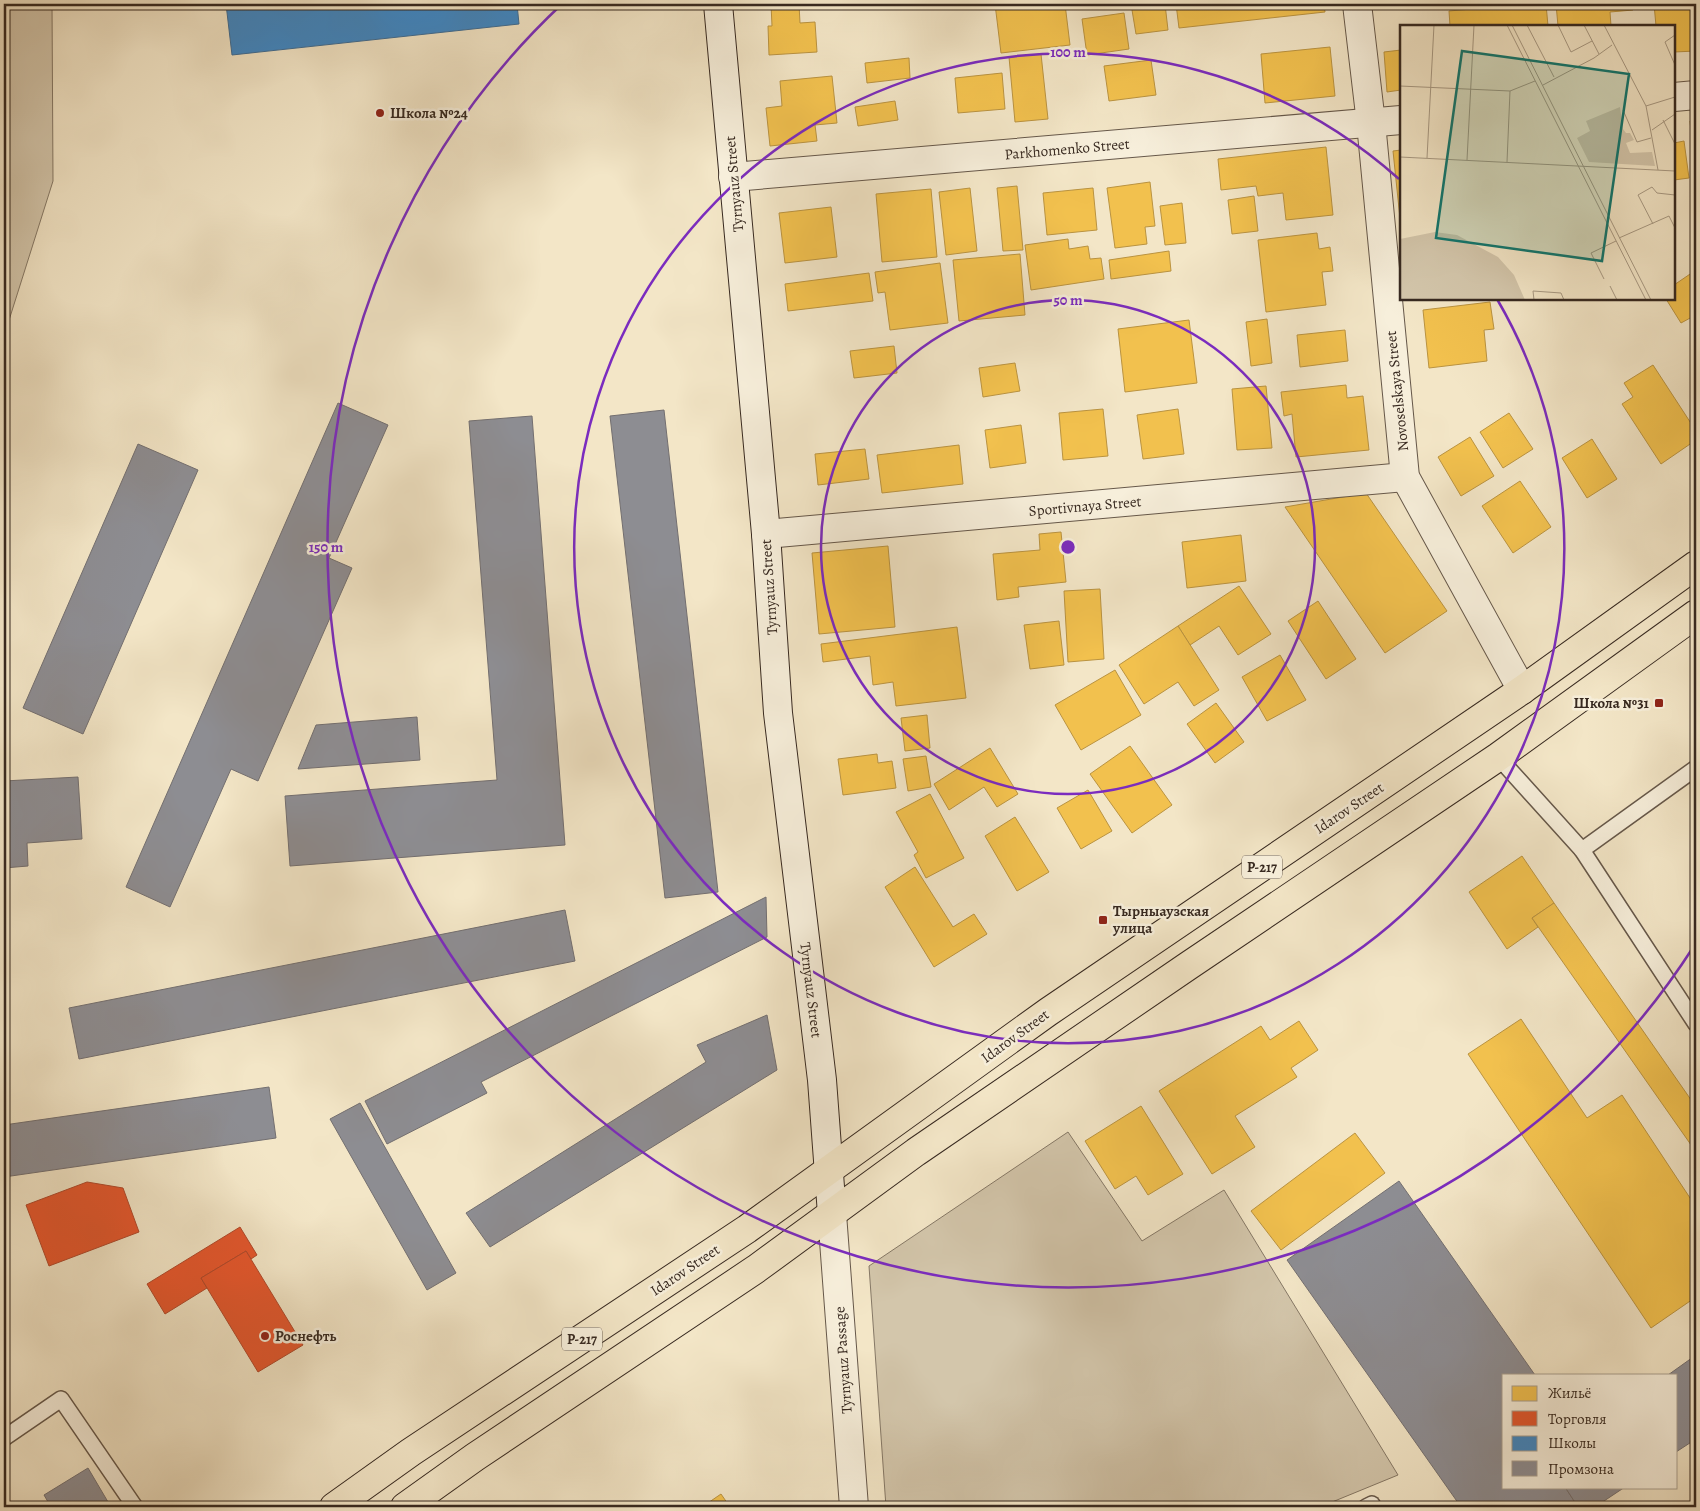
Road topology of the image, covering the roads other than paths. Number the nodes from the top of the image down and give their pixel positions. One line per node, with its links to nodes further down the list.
1 (718, 4): 7 (street, Tyrnyauz Street)
2 (1357, 4): 6 (street, Novoselskaya Street)
3 (1696, 95): 4 (street)
4 (1675, 97)
5 (1400, 120): 6 (street, Parkhomenko Street)
6 (1371, 123): 7 (street, Parkhomenko Street); 8 (street, Novoselskaya Street)
7 (733, 177): 9 (street, Tyrnyauz Street)
8 (1405, 477): 9 (street, Sportivnaya Street); 12 (street, Novoselskaya Street)
9 (766, 534): 17 (street, Tyrnyauz Street)
10 (1696, 565): 12 (main road, Idarov Street / Р-217)
11 (1696, 614): 13 (main road, Р-217)
12 (1522, 690): 17 (main road, Idarov Street / Р-217)
13 (1498, 757): 15 (lane); 18 (main road, Р-217)
14 (1696, 768): 15 (lane)
15 (1582, 850): 16 (lane)
16 (1696, 1024)
17 (829, 1169): 18 (street, Tyrnyauz Street); 21 (main road, Idarov Street / Р-217)
18 (832, 1214): 22 (main road, Р-217); 23 (street, Tyrnyauz Passage)
19 (4, 1438): 20 (lane)
20 (135, 1507)
21 (334, 1507)
22 (405, 1507)
23 (854, 1507)

